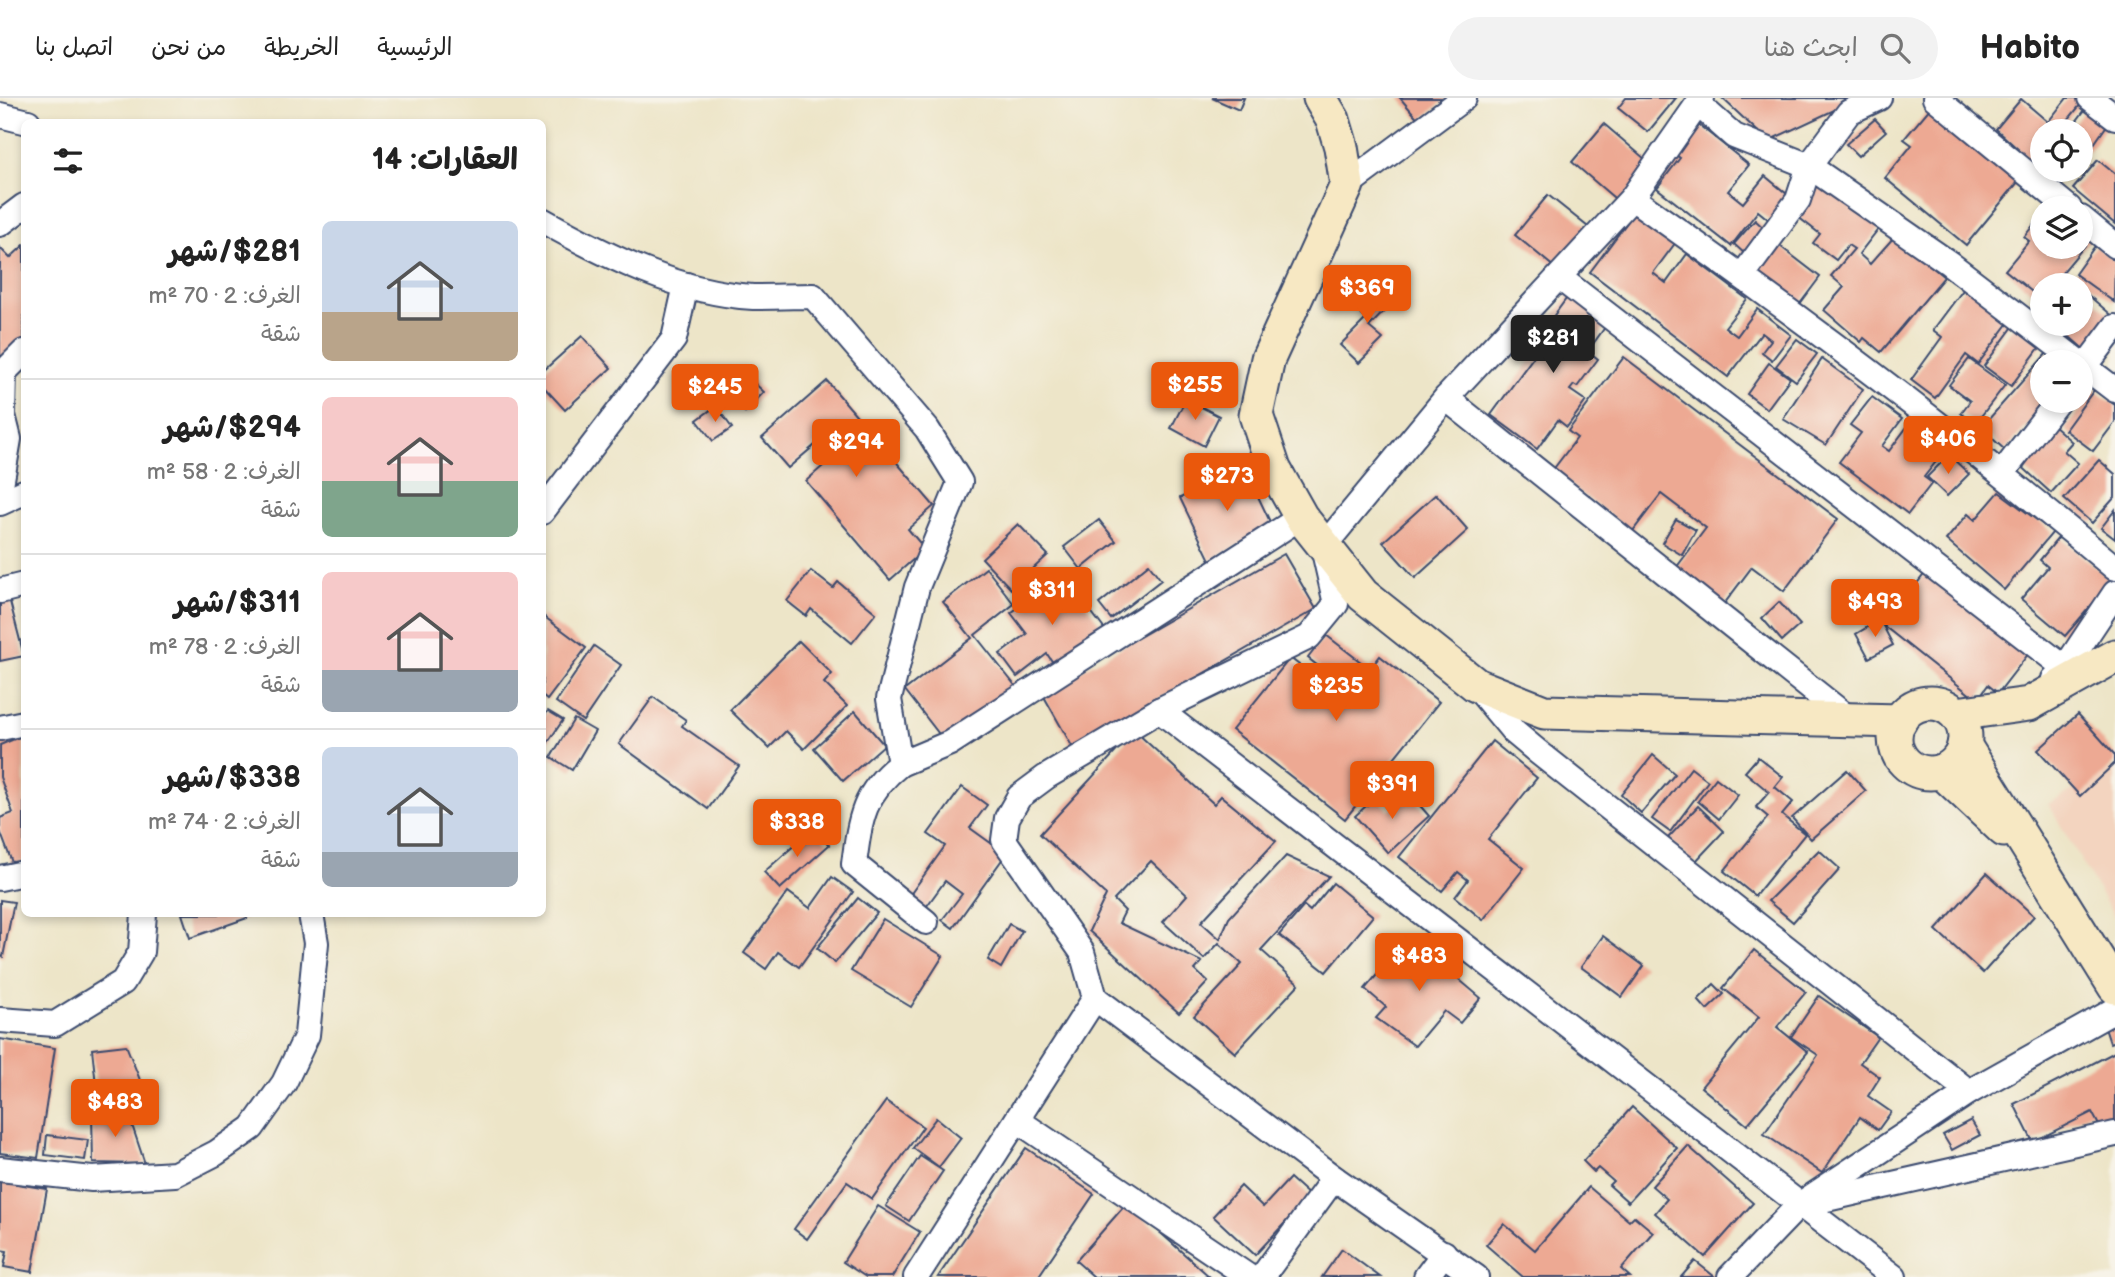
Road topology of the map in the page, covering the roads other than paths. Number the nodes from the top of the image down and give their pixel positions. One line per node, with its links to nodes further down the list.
1 (1320, 98): 11 (main road)
2 (1464, 98): 11 (street)
3 (1879, 98): 10 (street)
4 (2090, 98): 8 (street)
5 (1944, 100): 12 (street)
6 (1700, 101): 10 (street); 13 (street)
7 (0, 115): 9 (street)
8 (2115, 117)
9 (21, 120)
10 (1809, 166): 19 (street); 23 (street)
11 (1347, 185): 35 (main road)
12 (2055, 196)
13 (1632, 198): 19 (street); 20 (street)
14 (21, 208): 16 (street)
15 (546, 222): 21 (street)
16 (0, 225)
17 (2093, 228): 18 (street)
18 (2115, 246)
19 (1742, 276): 30 (street)
20 (1560, 278): 28 (street); 42 (street)
21 (686, 285): 34 (street); 51 (street)
22 (2115, 327): 25 (street)
23 (2059, 350)
24 (21, 355): 31 (street)
25 (2093, 356)
26 (2093, 376): 27 (street)
27 (2115, 390)
28 (1446, 398): 36 (street); 46 (street)
29 (2049, 413): 30 (street)
30 (2003, 472): 37 (street)
31 (0, 491)
32 (21, 493): 33 (street)
33 (0, 503)
34 (546, 507)
35 (1301, 517): 36 (main road); 51 (street)
36 (1323, 547): 43 (main road); 45 (street)
37 (2115, 568)
38 (21, 586): 39 (street)
39 (0, 591)
40 (2115, 593): 42 (street)
41 (2115, 656): 44 (main road)
42 (2065, 668): 44 (street)
43 (1472, 682): 46 (main road); 61 (street)
44 (2029, 704): 50 (main road)
45 (1159, 710): 58 (street); 66 (street)
46 (1848, 718): 47 (main road)
47 (1900, 721): 50 (main road); 52 (main road)
48 (21, 724): 49 (street)
49 (0, 728)
50 (1960, 730): 52 (main road); 53 (main road)
51 (900, 764): 56 (street)
52 (1941, 771): 53 (main road)
53 (2037, 860): 57 (main road)
54 (144, 917): 60 (street)
55 (312, 917): 64 (street)
56 (926, 922)
57 (2115, 987)
58 (1095, 998): 62 (street); 65 (street)
59 (2115, 1010): 61 (street)
60 (0, 1020)
61 (1969, 1092): 66 (street)
62 (1017, 1120): 68 (street); 69 (street)
63 (2115, 1134): 66 (street)
64 (0, 1169)
65 (1334, 1178): 67 (street); 70 (street)
66 (1799, 1205): 73 (street); 74 (street)
67 (1444, 1252): 71 (street); 72 (street)
68 (916, 1277)
69 (1249, 1277)
70 (1262, 1277)
71 (1426, 1277)
72 (1476, 1277)
73 (1730, 1277)
74 (1894, 1277)

